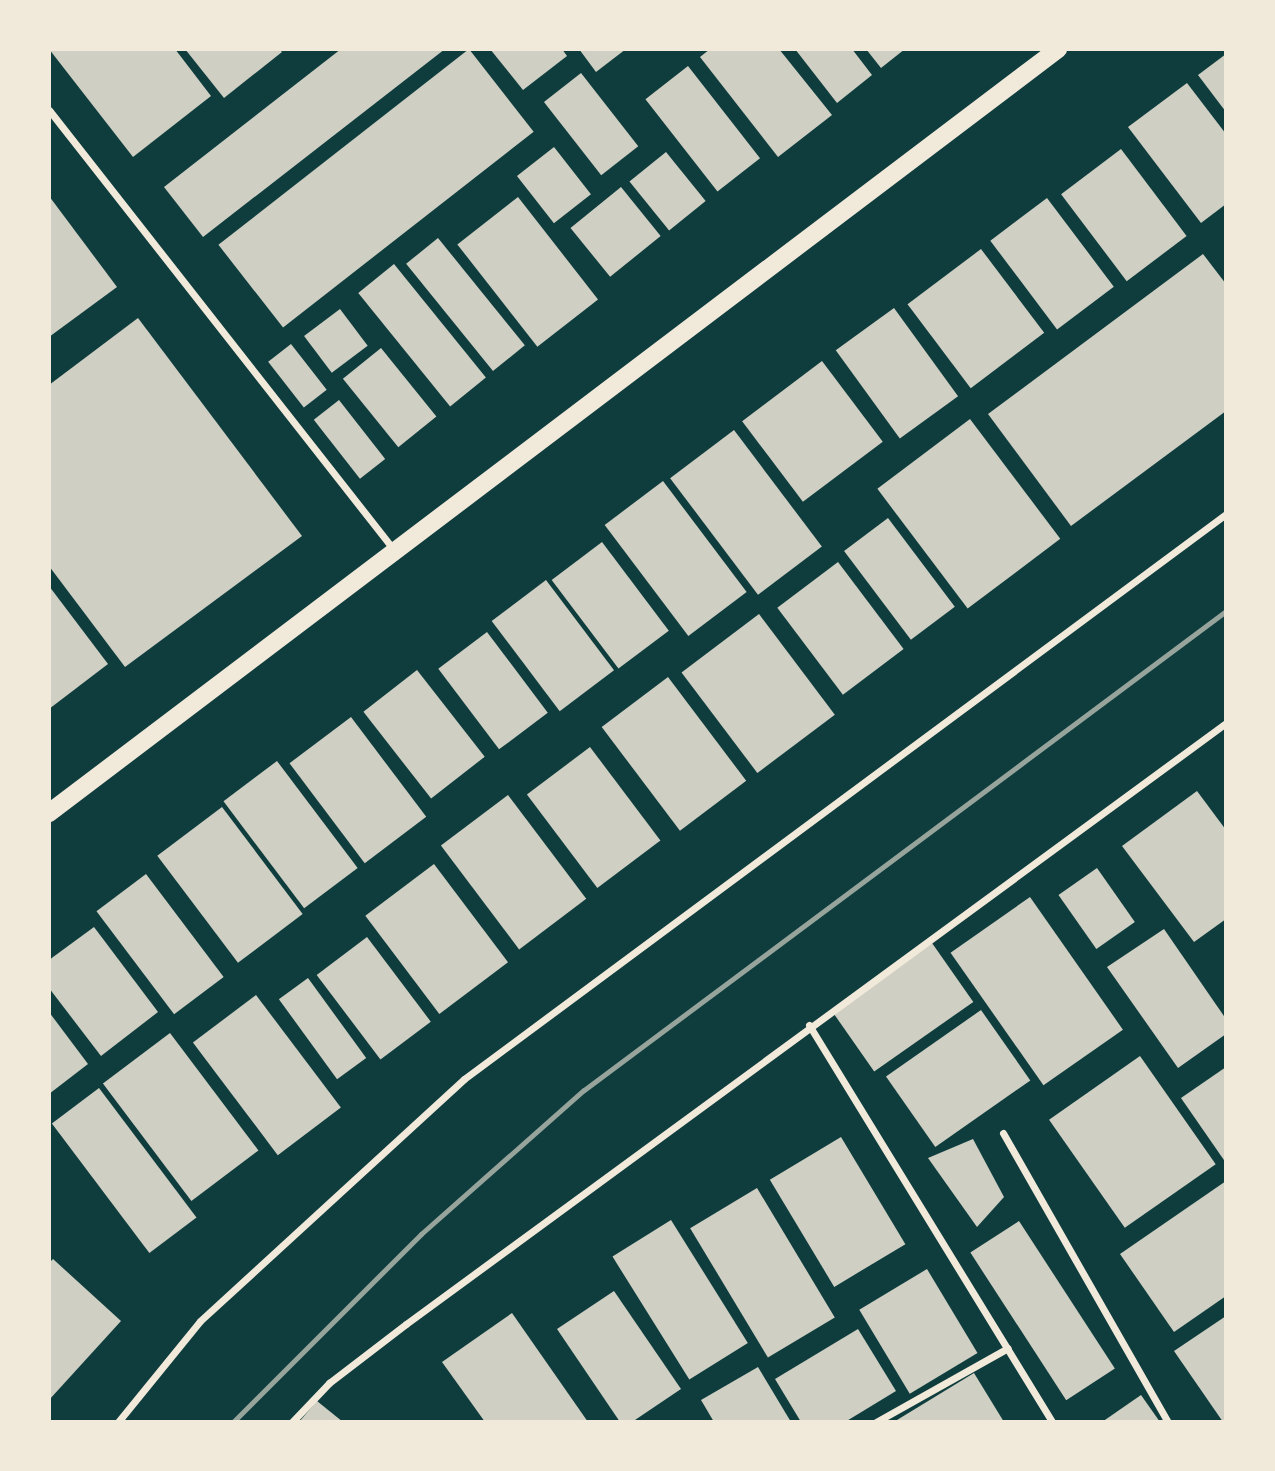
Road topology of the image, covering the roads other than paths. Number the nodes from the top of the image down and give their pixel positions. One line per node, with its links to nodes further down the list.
1 (1058, 49): 4 (main road)
2 (49, 110): 4 (street)
3 (1226, 514): 10 (street)
4 (395, 551): 6 (main road)
5 (1226, 723): 7 (street)
6 (49, 813)
7 (809, 1025): 9 (street); 11 (street)
8 (1003, 1133): 14 (street)
9 (1008, 1348): 12 (street); 13 (street)
10 (118, 1422)
11 (292, 1422)
12 (876, 1422)
13 (1052, 1422)
14 (1168, 1422)

